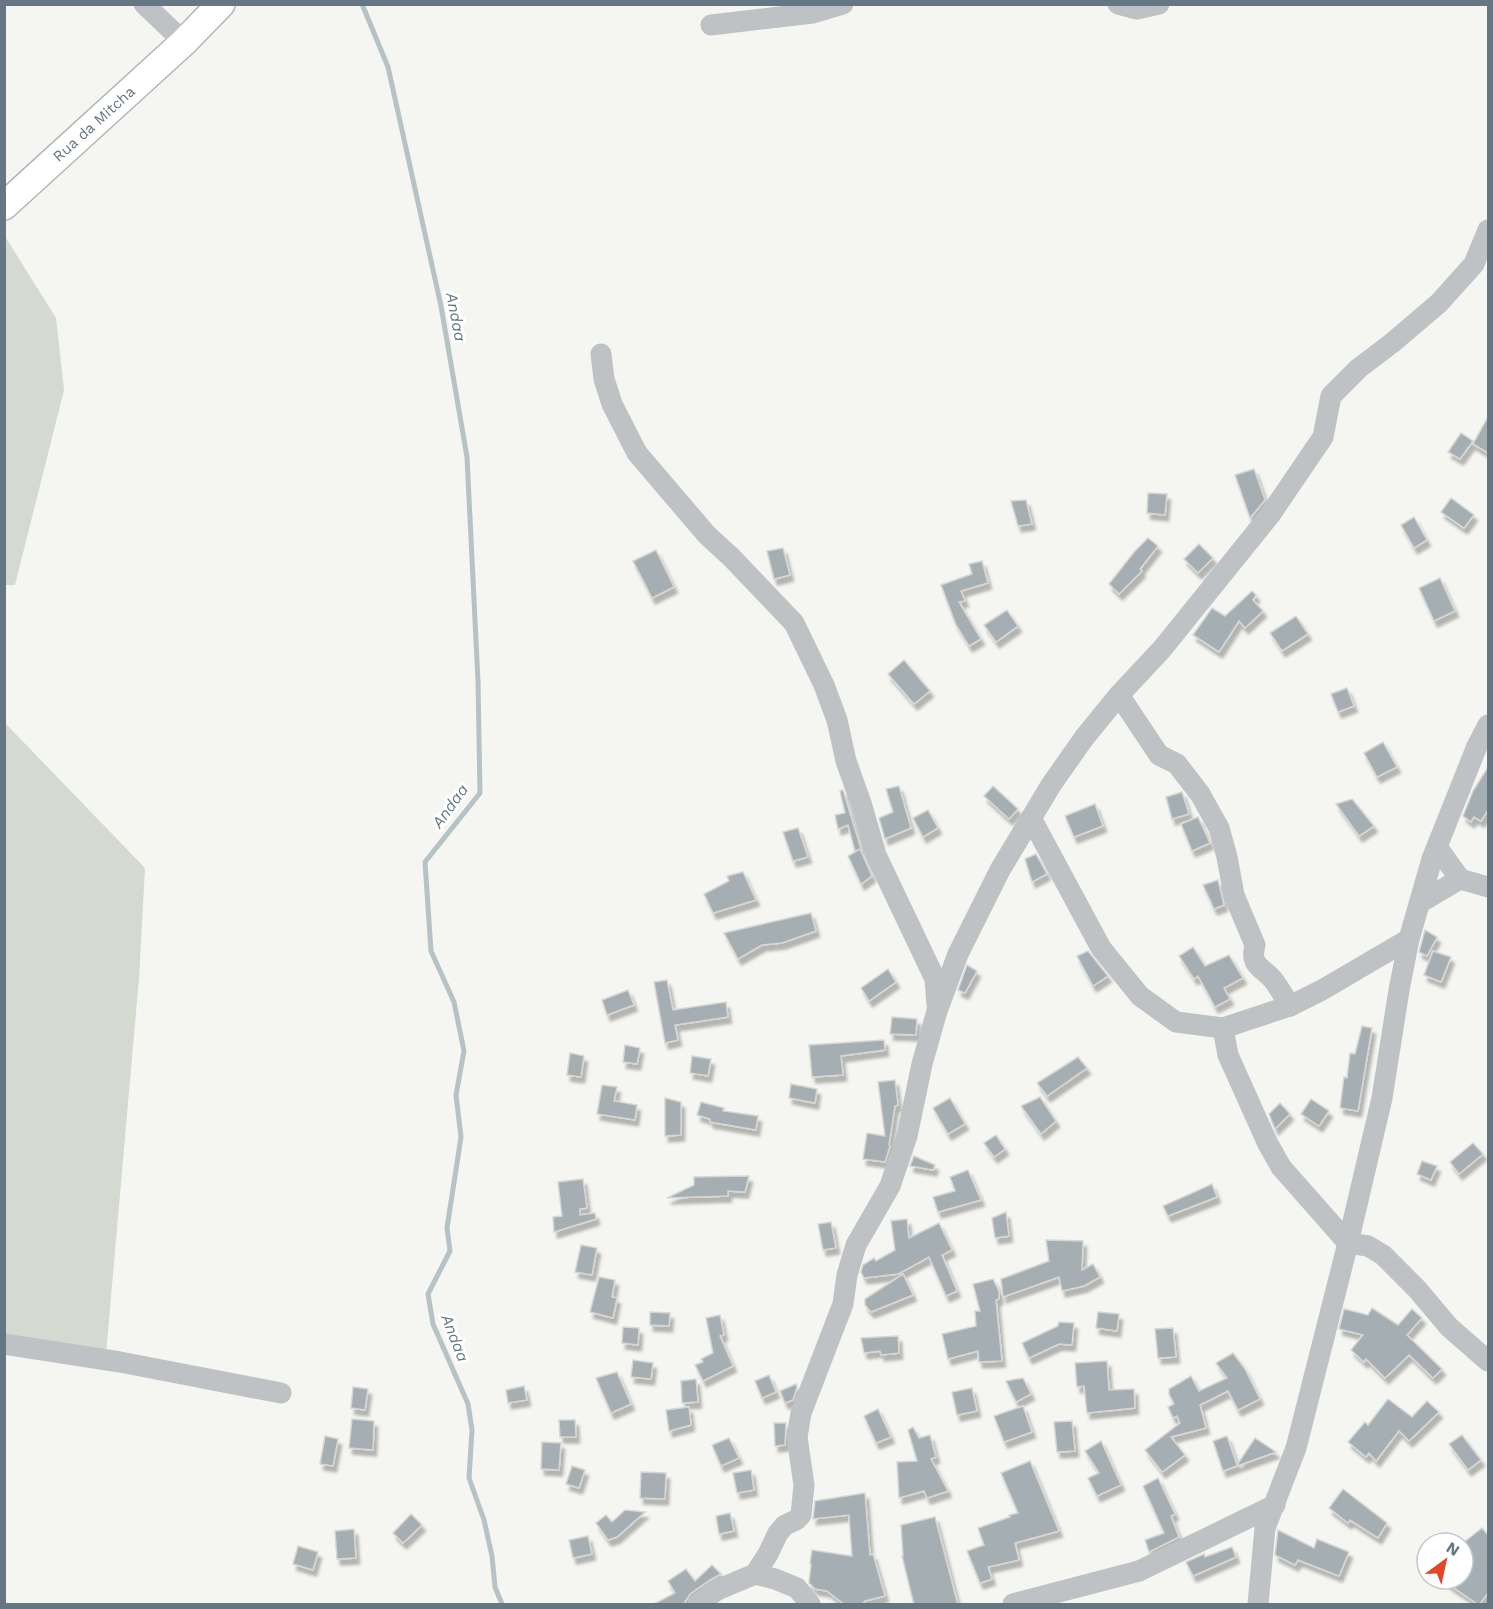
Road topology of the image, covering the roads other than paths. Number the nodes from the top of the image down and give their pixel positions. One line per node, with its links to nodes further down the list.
1 (144, 4): 7 (street)
2 (221, 4): 7 (main road, Rua da Mitcha)
3 (843, 4): 6 (street)
4 (1118, 4): 5 (street)
5 (1159, 4)
6 (711, 25)
7 (184, 42): 8 (main road, Rua da Mitcha)
8 (4, 206)
9 (1488, 230): 11 (street)
10 (601, 354): 20 (street)
11 (1119, 695): 13 (street); 19 (street)
12 (1488, 725): 14 (street)
13 (1031, 818): 20 (street); 21 (street)
14 (1437, 847): 15 (street); 17 (street)
15 (1460, 879): 16 (street); 17 (street)
16 (1488, 887)
17 (1421, 902): 18 (street)
18 (1409, 939): 19 (street); 22 (street)
19 (1290, 1006): 21 (street)
20 (937, 1011): 27 (street)
21 (1223, 1028): 22 (street)
22 (1348, 1243): 24 (street); 26 (street)
23 (4, 1344): 25 (street)
24 (1488, 1361)
25 (281, 1392)
26 (1275, 1505): 30 (street); 31 (street)
27 (755, 1574): 28 (street); 29 (street)
28 (698, 1605)
29 (810, 1605)
30 (1013, 1605)
31 (1258, 1605)

